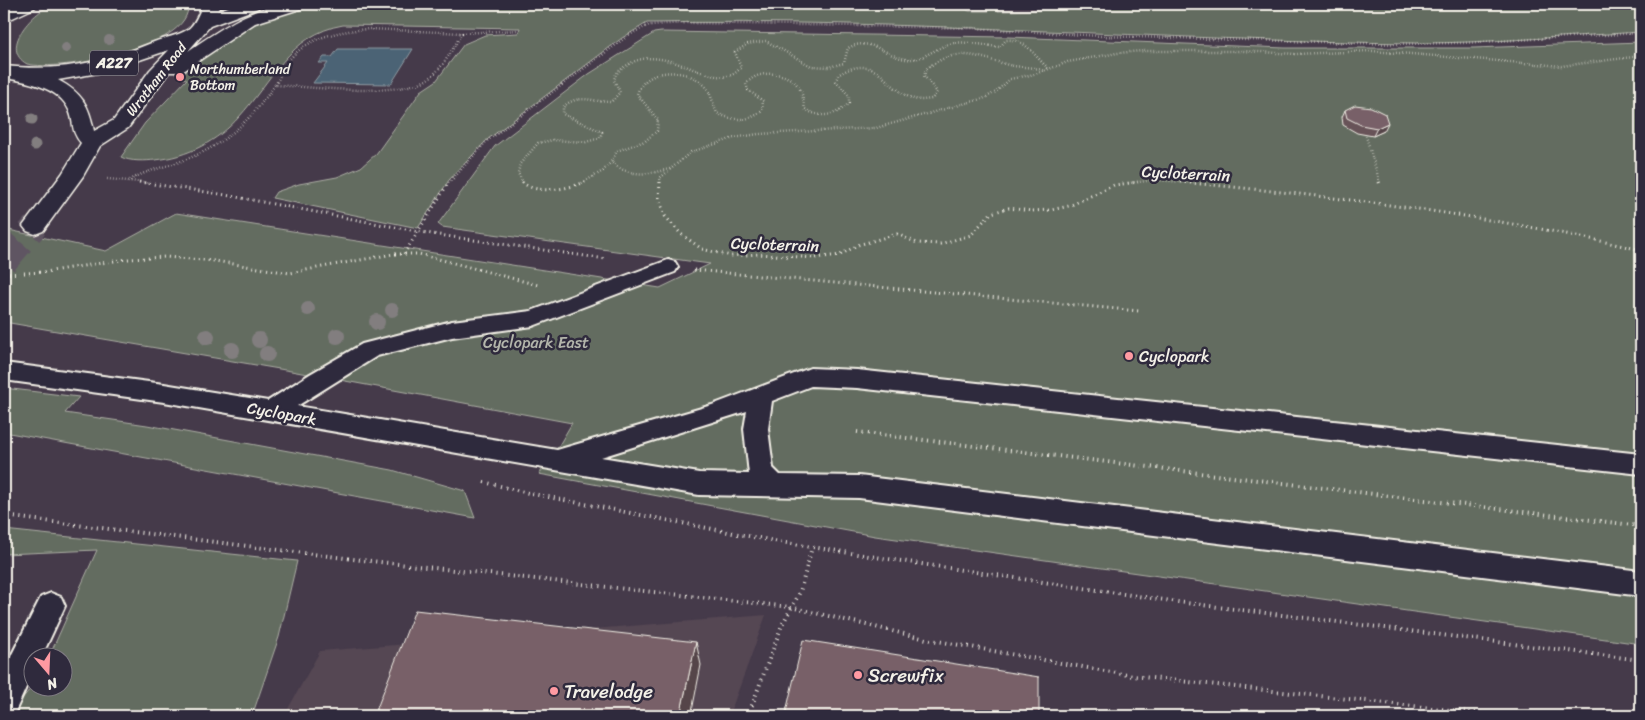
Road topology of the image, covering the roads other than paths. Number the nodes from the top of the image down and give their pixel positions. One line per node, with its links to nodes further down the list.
1 (28, 4): 5 (main road)
2 (212, 4): 6 (main road, Wrotham Road / A227)
3 (252, 4): 6 (main road)
4 (297, 4): 10 (main road)
5 (11, 12)
6 (199, 27): 8 (main road, Wrotham Road / A227); 10 (main road, Wrotham Road / A227)
7 (4, 72): 8 (main road, Wrotham Road / A227)
8 (27, 76): 9 (lane); 11 (main road, Wrotham Road / A227)
9 (4, 77)
10 (146, 88): 11 (main road, Wrotham Road / A227)
11 (92, 142): 12 (main road, Wrotham Road / A227)
12 (36, 226)
13 (668, 268): 16 (lane)
14 (4, 372): 16 (lane, Cyclopark)
15 (761, 396): 17 (lane); 18 (lane); 19 (lane)
16 (272, 411): 17 (lane, Cyclopark)
17 (559, 459): 19 (lane, Cyclopark)
18 (1641, 464)
19 (775, 486): 20 (lane, Cyclopark)
20 (1641, 584)
21 (51, 606): 22 (lane)
22 (4, 701)

